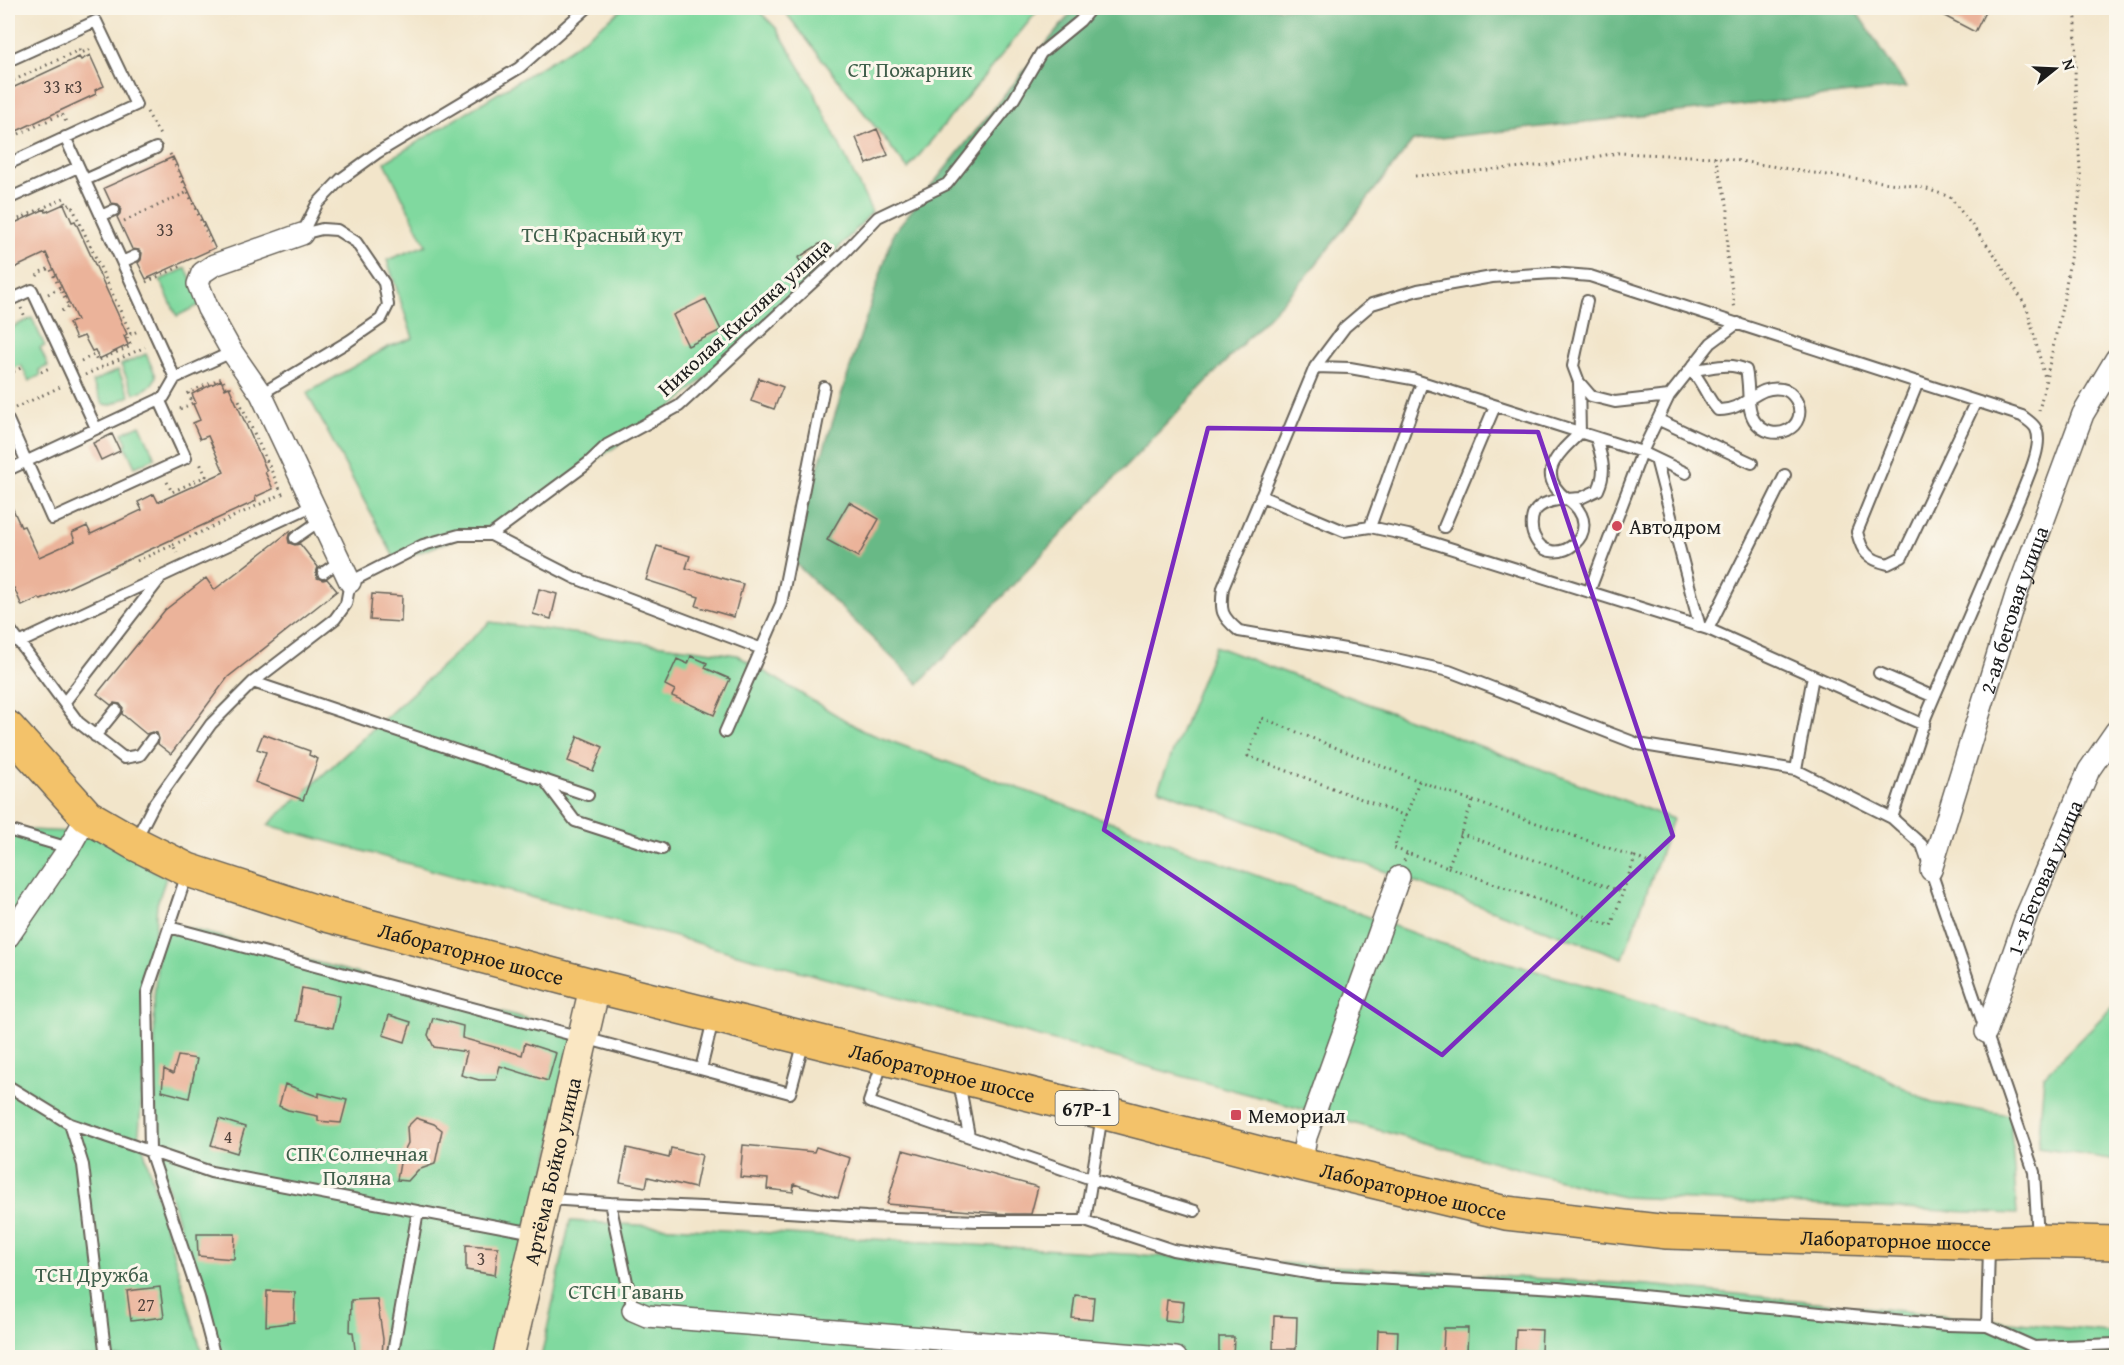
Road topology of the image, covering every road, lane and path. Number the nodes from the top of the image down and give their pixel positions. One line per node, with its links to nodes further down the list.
1 (587, 8): 23 (lane)
2 (1091, 8): 85 (lane, Николая Кисляка улица)
3 (2073, 8): 51 (path)
4 (97, 56): 6 (path)
5 (8, 61): 8 (lane)
6 (8, 83)
7 (76, 119): 9 (path)
8 (65, 137): 13 (lane); 14 (lane)
9 (8, 139)
10 (156, 148): 16 (lane)
11 (171, 157): 17 (path)
12 (1715, 158): 15 (path); 38 (path); 51 (path)
13 (8, 164)
14 (78, 167): 16 (lane); 18 (lane)
15 (1415, 176)
16 (85, 180): 20 (lane)
17 (188, 192): 21 (path); 24 (path)
18 (8, 199)
19 (114, 210): 20 (lane)
20 (101, 216): 27 (lane)
21 (123, 222)
22 (8, 224): 40 (path)
23 (302, 234): 41 (street); 56 (lane)
24 (215, 250)
25 (135, 256): 27 (lane); 30 (path)
26 (192, 261): 30 (path)
27 (122, 262): 33 (lane)
28 (37, 276): 29 (path); 31 (path); 32 (path)
29 (29, 280)
30 (146, 282): 33 (path)
31 (41, 285)
32 (60, 288): 34 (path); 37 (path)
33 (134, 288): 50 (lane)
34 (45, 295)
35 (1587, 300): 52 (lane)
36 (8, 301): 66 (lane)
37 (54, 314)
38 (1738, 323): 44 (lane); 47 (lane); 53 (lane)
39 (142, 329): 40 (path)
40 (131, 334): 43 (path)
41 (232, 352): 50 (lane); 56 (street)
42 (2116, 359): 127 (street, 2-ая беговая улица)
43 (76, 363)
44 (1314, 367): 54 (lane); 80 (lane)
45 (21, 368): 48 (path)
46 (80, 369): 49 (path)
47 (1691, 370): 57 (lane); 59 (lane); 59 (lane)
48 (8, 374)
49 (83, 376)
50 (175, 378): 58 (lane)
51 (2045, 378): 65 (path)
52 (1579, 382): 57 (lane); 67 (lane)
53 (1918, 382): 60 (lane); 60 (lane)
54 (1422, 383): 62 (lane); 83 (lane)
55 (824, 387): 96 (lane)
56 (261, 394): 82 (street)
57 (1669, 396): 64 (lane)
58 (159, 399): 66 (lane); 71 (lane)
59 (1750, 399): 59 (lane)
60 (1976, 401): 65 (lane)
61 (174, 406): 87 (path)
62 (1495, 406): 67 (lane); 84 (lane)
63 (8, 420): 71 (lane)
64 (1659, 420): 69 (lane); 72 (lane)
65 (2036, 427): 100 (lane)
66 (96, 428): 71 (lane)
67 (1580, 433): 68 (lane); 81 (lane)
68 (1596, 438): 69 (lane); 81 (lane)
69 (1641, 452): 70 (lane); 92 (lane)
70 (1656, 459): 75 (lane); 94 (lane)
71 (26, 461): 74 (lane)
72 (1752, 463)
73 (191, 466): 79 (path)
74 (8, 470)
75 (1686, 473)
76 (1785, 475): 94 (lane)
77 (186, 477): 79 (path)
78 (162, 480): 79 (path)
79 (189, 484)
80 (1261, 496): 83 (lane); 109 (lane)
81 (1567, 499): 81 (lane)
82 (317, 512): 86 (lane); 90 (lane); 91 (street)
83 (1370, 527): 92 (lane)
84 (1444, 527)
85 (491, 535): 91 (lane); 96 (lane)
86 (296, 538)
87 (173, 544): 88 (path); 89 (path)
88 (180, 560)
89 (137, 561)
90 (162, 576): 95 (lane); 101 (lane)
91 (350, 582): 99 (lane)
92 (1589, 592): 94 (lane)
93 (8, 627): 95 (lane)
94 (1704, 628): 98 (lane)
95 (19, 643): 101 (lane)
96 (762, 649): 106 (lane)
97 (1879, 673): 100 (lane)
98 (1813, 676): 103 (lane); 109 (lane)
99 (253, 682): 110 (lane); 119 (lane)
100 (1934, 697): 103 (lane)
101 (64, 703): 107 (lane)
102 (116, 710): 107 (lane)
103 (1924, 725): 116 (lane)
104 (8, 728): 114 (main road, Лабораторное шоссе / 67Р-1)
105 (2116, 731): 134 (street, 1-я Беговая улица)
106 (725, 732)
107 (95, 736): 108 (lane)
108 (152, 739)
109 (1796, 770): 116 (lane)
110 (545, 780): 112 (lane); 121 (lane)
111 (1419, 781): 113 (path); 115 (path); 115 (path)
112 (588, 795)
113 (1473, 801): 118 (path); 123 (path)
114 (87, 816): 119 (main road, Лабораторное шоссе / 67Р-1); 120 (street)
115 (1406, 816): 122 (path)
116 (1892, 818): 127 (lane)
117 (8, 830): 120 (lane)
118 (1460, 833): 125 (path); 129 (path)
119 (134, 843): 126 (main road, Лабораторное шоссе / 67Р-1)
120 (69, 848): 131 (street)
121 (662, 849)
122 (1407, 853): 125 (path); 128 (path)
123 (1635, 856): 124 (path); 129 (path)
124 (1649, 862)
125 (1448, 867): 129 (path)
126 (188, 870): 130 (lane); 132 (main road, Лабораторное шоссе / 67Р-1)
127 (1931, 870): 134 (lane)
128 (1399, 877): 145 (street)
129 (1623, 893)
130 (169, 927): 135 (lane); 144 (lane)
131 (8, 937)
132 (595, 986): 133 (main road, Лабораторное шоссе / 67Р-1); 135 (main road, Артёма Бойко улица)
133 (714, 1015): 136 (main road, Лабораторное шоссе / 67Р-1); 138 (lane)
134 (1986, 1032): 153 (lane)
135 (583, 1038): 138 (lane); 147 (main road, Артёма Бойко улица)
136 (805, 1038): 137 (main road, Лабораторное шоссе / 67Р-1); 138 (lane)
137 (884, 1058): 139 (main road, Лабораторное шоссе / 67Р-1); 143 (lane)
138 (701, 1069)
139 (958, 1076): 141 (main road, Лабораторное шоссе / 67Р-1); 143 (lane)
140 (8, 1086): 142 (lane)
141 (1102, 1112): 145 (main road, Лабораторное шоссе / 67Р-1); 146 (lane)
142 (70, 1124): 144 (lane); 159 (lane)
143 (969, 1136): 146 (lane)
144 (150, 1151): 149 (lane); 160 (lane)
145 (1301, 1164): 155 (main road, Лабораторное шоссе / 67Р-1)
146 (1091, 1179): 150 (lane); 151 (lane)
147 (544, 1199): 148 (lane); 152 (main road, Артёма Бойко улица)
148 (610, 1203): 151 (lane); 156 (lane)
149 (418, 1211): 152 (lane); 161 (lane)
150 (1195, 1211)
151 (1085, 1221): 157 (lane)
152 (537, 1234): 162 (main road, Артёма Бойко улица)
153 (2038, 1240): 154 (main road, Лабораторное шоссе / 67Р-1); 155 (main road, Лабораторное шоссе / 67Р-1)
154 (2116, 1243)
155 (1990, 1244): 157 (lane)
156 (633, 1310): 163 (street)
157 (1987, 1326): 158 (lane)
158 (2116, 1344)
159 (106, 1358)
160 (215, 1358)
161 (392, 1358)
162 (508, 1358)
163 (1176, 1358)

